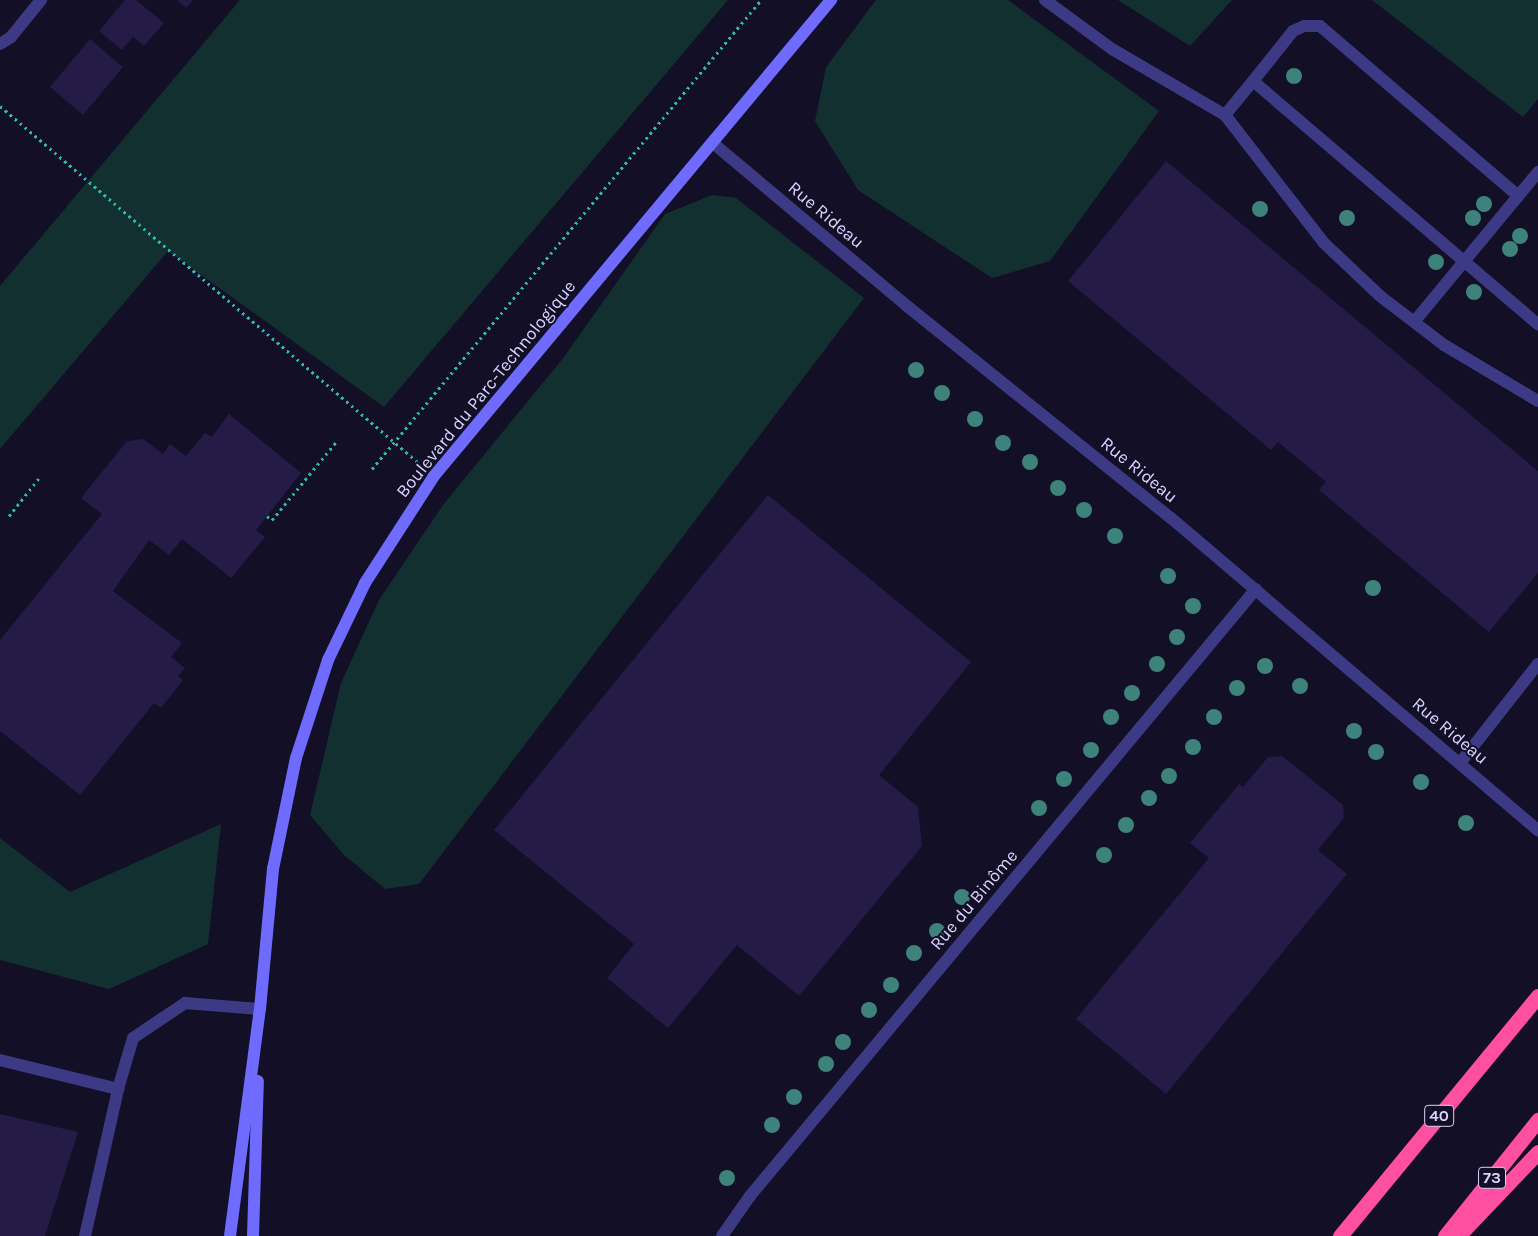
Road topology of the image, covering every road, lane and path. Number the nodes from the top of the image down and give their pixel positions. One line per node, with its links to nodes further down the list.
1 (41, 0): 5 (street)
2 (761, 0): 17 (path)
3 (831, 0): 9 (street, Boulevard du Parc-Technologique)
4 (1045, 0): 8 (street)
5 (0, 44)
6 (1253, 81): 8 (street); 11 (street); 12 (street)
7 (0, 106): 17 (path)
8 (1225, 115): 13 (street)
9 (714, 144): 19 (street, Boulevard du Parc-Technologique); 23 (street, Rue Rideau)
10 (1538, 172): 11 (street)
11 (1518, 196): 12 (street)
12 (1464, 261): 13 (street); 14 (street)
13 (1414, 322): 15 (street)
14 (1538, 324)
15 (1538, 401)
16 (338, 441): 22 (path)
17 (392, 442): 18 (path); 19 (path)
18 (372, 469)
19 (434, 476): 28 (street, Boulevard du Parc-Technologique)
20 (39, 478): 21 (path)
21 (9, 516)
22 (267, 516)
23 (1256, 590): 25 (street, Rue Rideau); 36 (street, Rue du Binôme)
24 (1538, 664): 25 (street)
25 (1460, 763): 26 (street, Rue Rideau)
26 (1538, 830)
27 (1538, 996): 37 (highway, 40)
28 (260, 1008): 30 (street); 34 (street, Boulevard du Parc-Technologique); 35 (street, Boulevard du Parc-Technologique)
29 (0, 1060): 30 (street)
30 (118, 1089): 33 (street)
31 (1538, 1120): 38 (highway, 73)
32 (1538, 1152): 39 (highway)
33 (85, 1236)
34 (230, 1236)
35 (253, 1236)
36 (722, 1236)
37 (1340, 1236)
38 (1445, 1236)
39 (1458, 1236)

